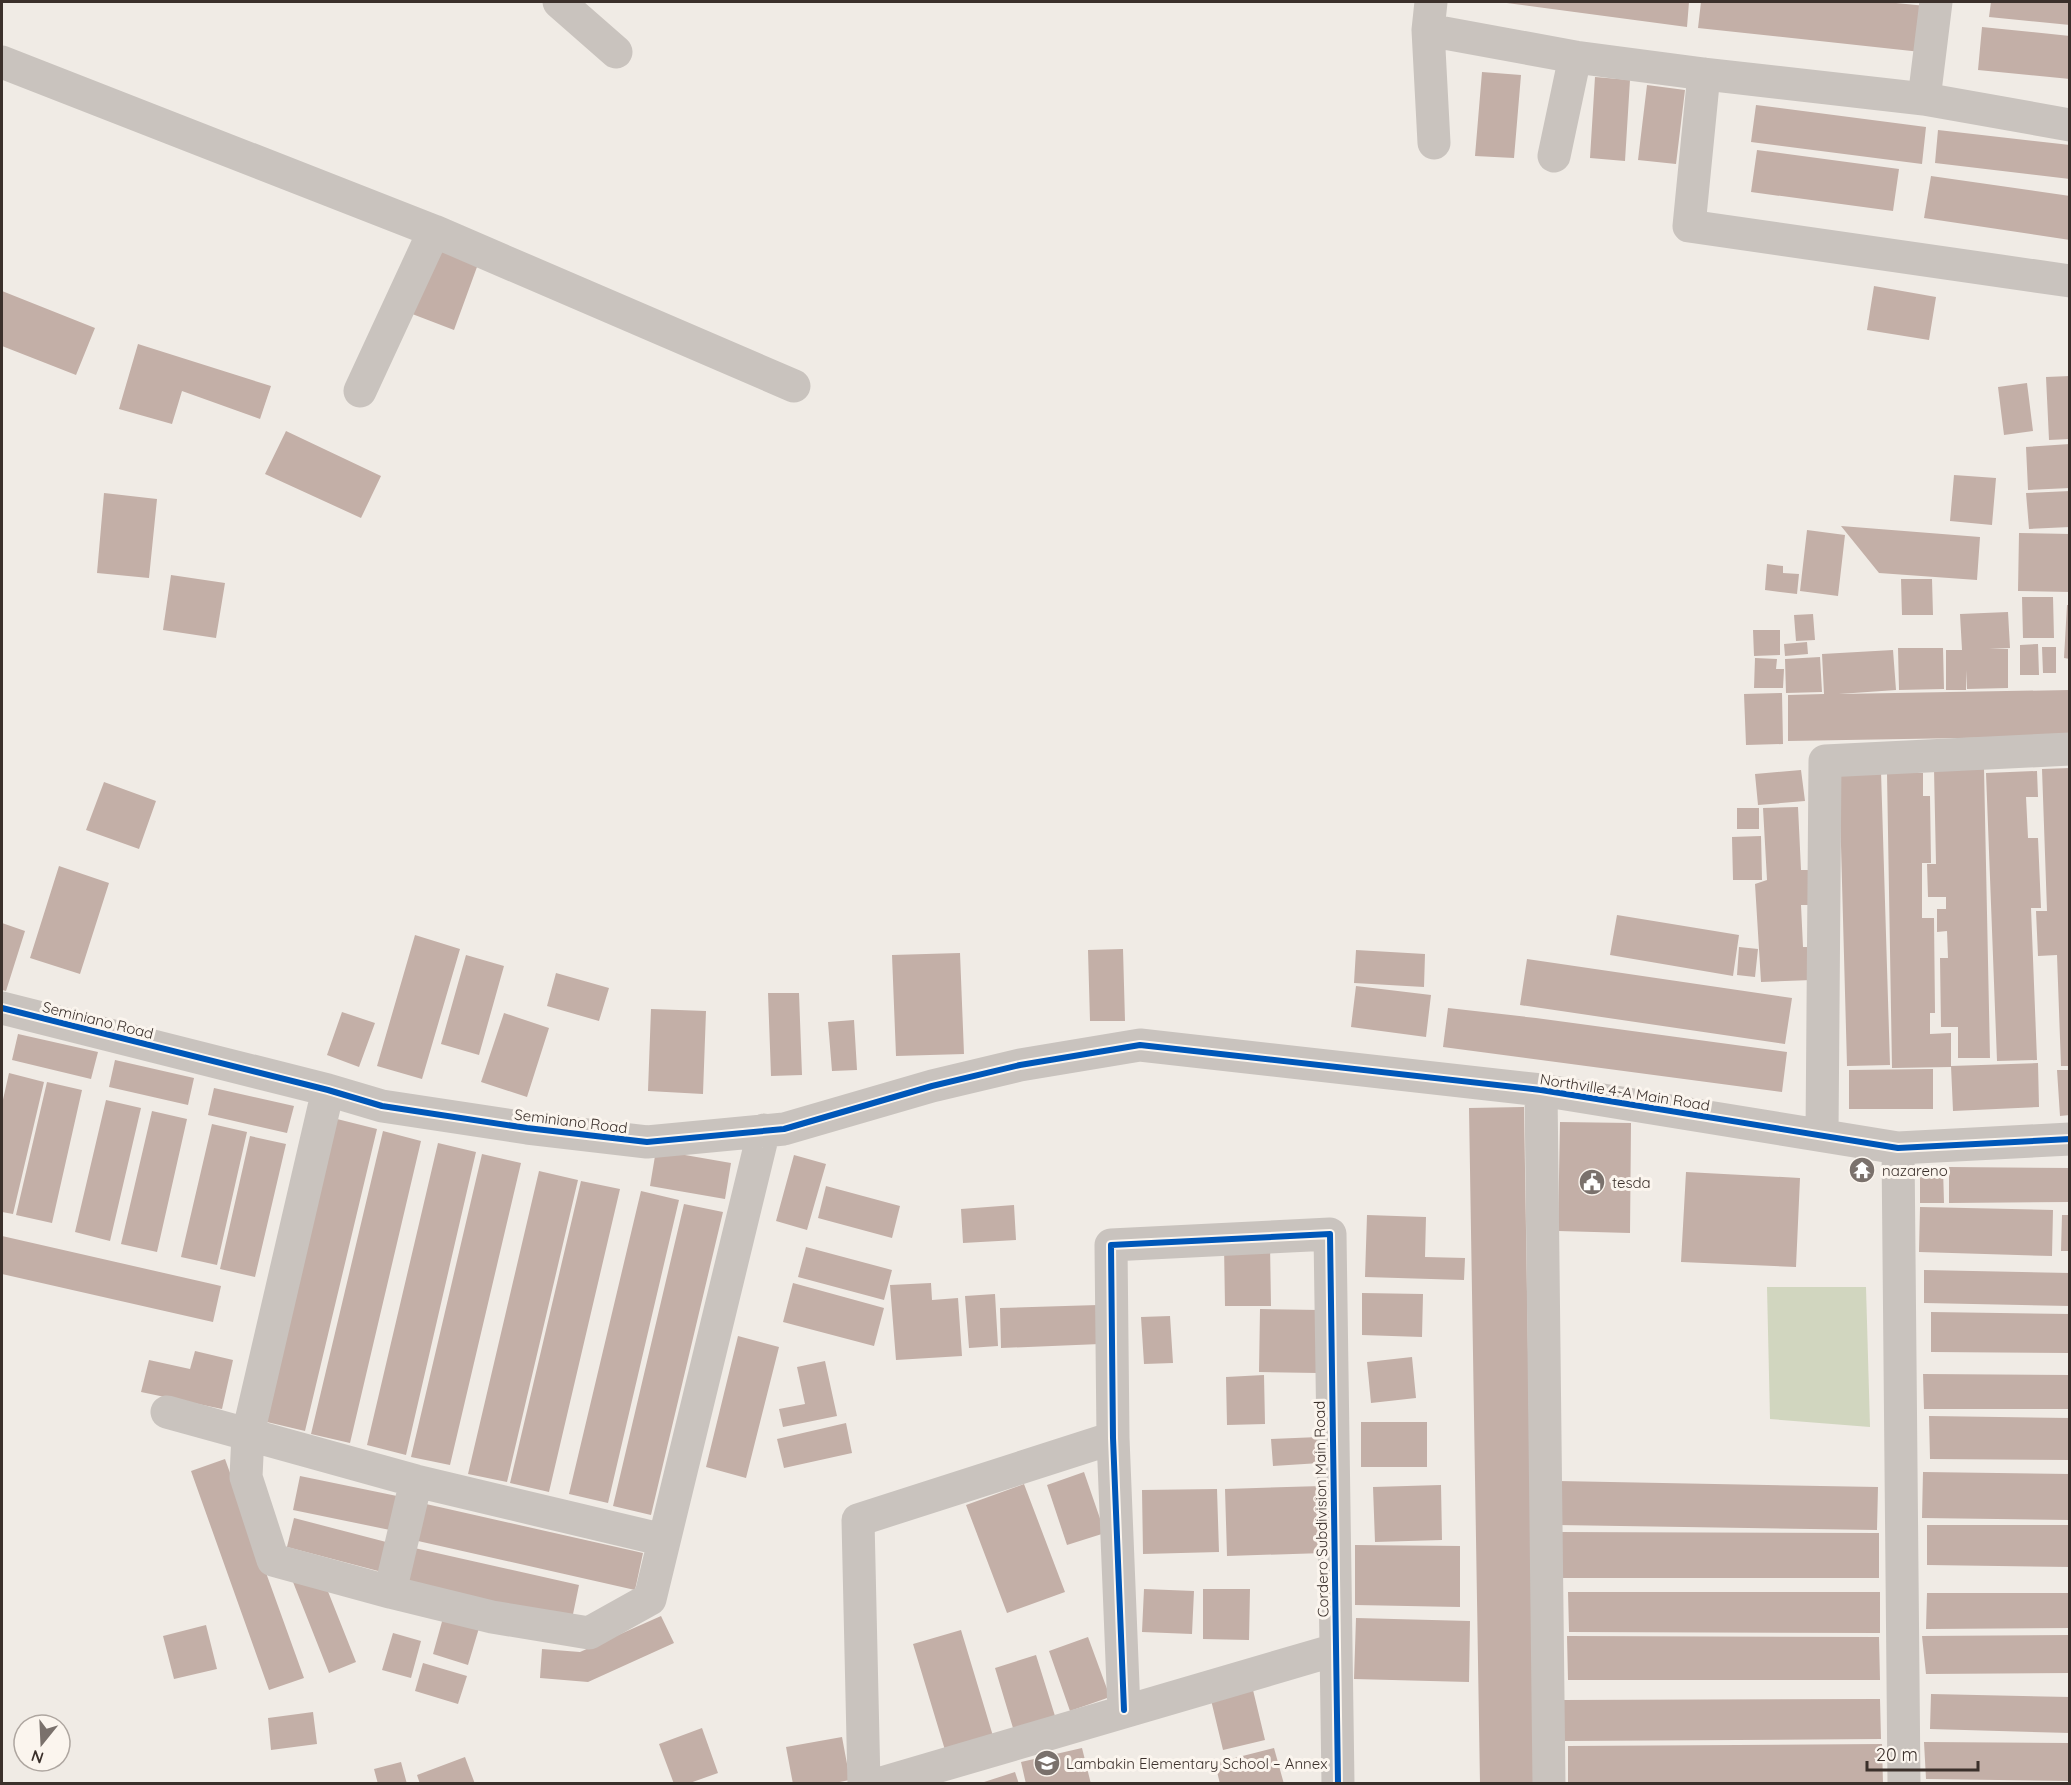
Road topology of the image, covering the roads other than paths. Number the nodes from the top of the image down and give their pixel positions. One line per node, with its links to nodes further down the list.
1 (559, 2): 4 (street)
2 (1936, 2): 8 (street)
3 (1430, 16): 5 (street); 10 (street)
4 (616, 52)
5 (1575, 57): 7 (street); 11 (street)
6 (2, 62): 12 (street)
7 (1704, 74): 8 (street); 13 (street)
8 (1924, 99): 9 (street)
9 (2070, 125)
10 (1434, 142)
11 (1554, 156)
12 (434, 231): 14 (street); 15 (street)
13 (2070, 281)
14 (794, 386)
15 (360, 391)
16 (2070, 749): 22 (street)
17 (2, 1008): 19 (street, Seminiano Road)
18 (1140, 1045): 20 (street, Northville 4-A Main Road); 21 (street, Seminiano Road)
19 (328, 1090): 21 (street, Seminiano Road); 26 (street)
20 (1541, 1090): 22 (street, Northville 4-A Main Road); 36 (street)
21 (764, 1130): 29 (street)
22 (1822, 1135): 24 (street, Northville 4-A Main Road)
23 (2070, 1139): 24 (street, Northville 4-A Main Road)
24 (1898, 1148): 37 (street)
25 (167, 1412): 26 (street)
26 (248, 1434): 28 (street); 30 (street)
27 (1113, 1438): 31 (street, Cordero Subdivision Main Road); 32 (street); 33 (street)
28 (416, 1481): 29 (street); 30 (street)
29 (664, 1540): 30 (street)
30 (390, 1592)
31 (1335, 1650): 32 (street); 35 (street, Cordero Subdivision Main Road)
32 (1124, 1710): 34 (street)
33 (864, 1784)
34 (878, 1784)
35 (1338, 1784)
36 (1549, 1784)
37 (1904, 1784)

